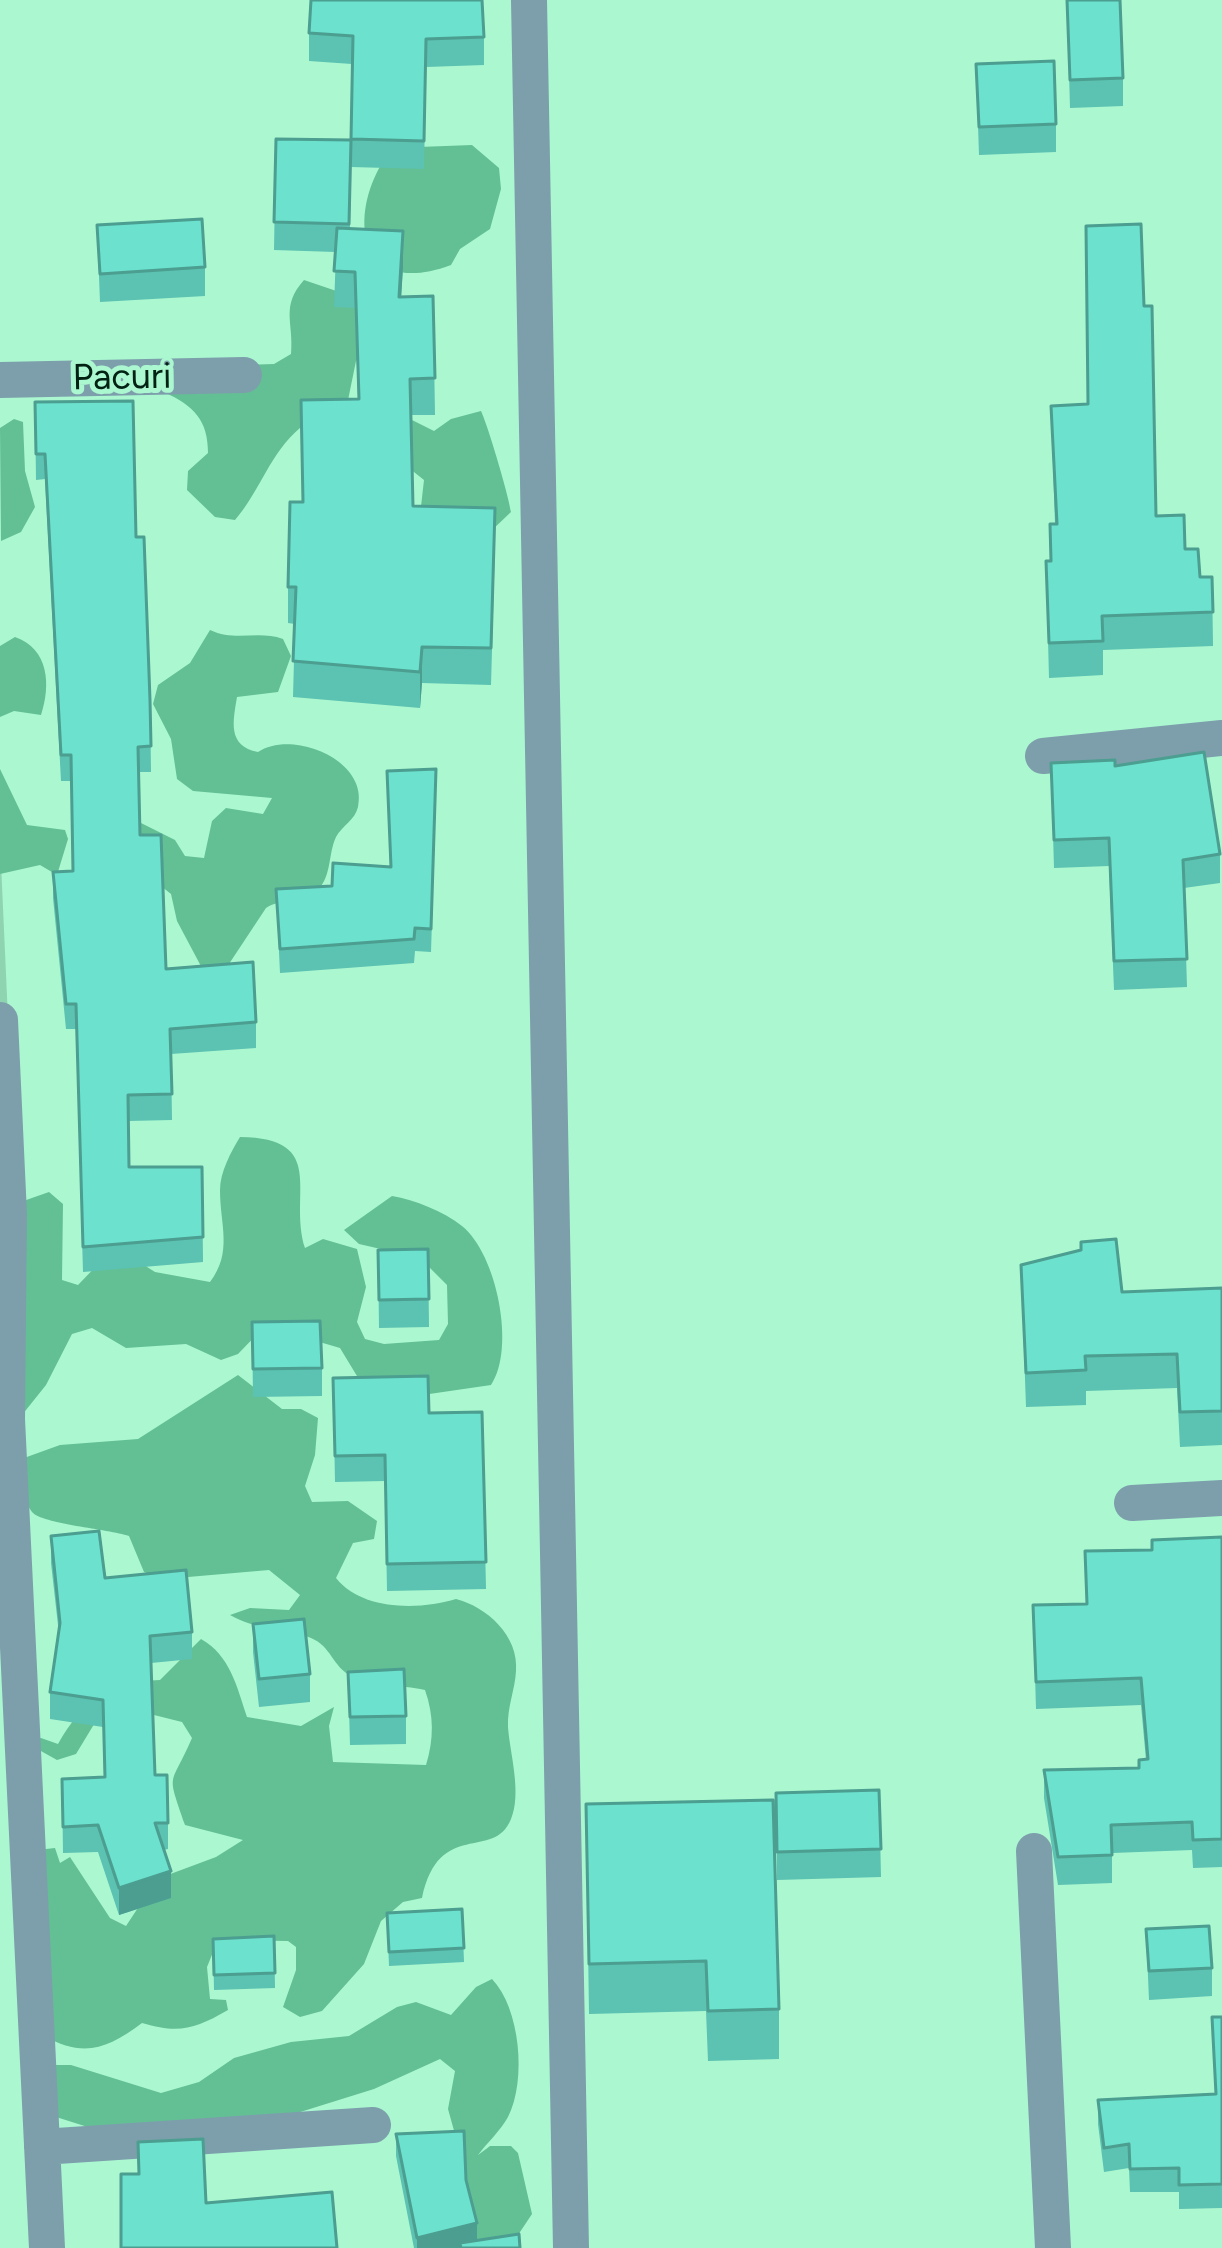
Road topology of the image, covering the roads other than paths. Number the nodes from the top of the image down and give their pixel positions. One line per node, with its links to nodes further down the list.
1 (529, 0): 14 (street)
2 (244, 375): 3 (street, Pacuri)
3 (0, 380)
4 (1222, 738): 5 (street)
5 (1043, 756)
6 (0, 1020): 7 (street)
7 (4, 1419): 12 (street)
8 (1222, 1498): 9 (street)
9 (1132, 1503)
10 (1034, 1851): 15 (street)
11 (373, 2126): 12 (street)
12 (42, 2147): 13 (street)
13 (47, 2248)
14 (571, 2248)
15 (1053, 2248)

